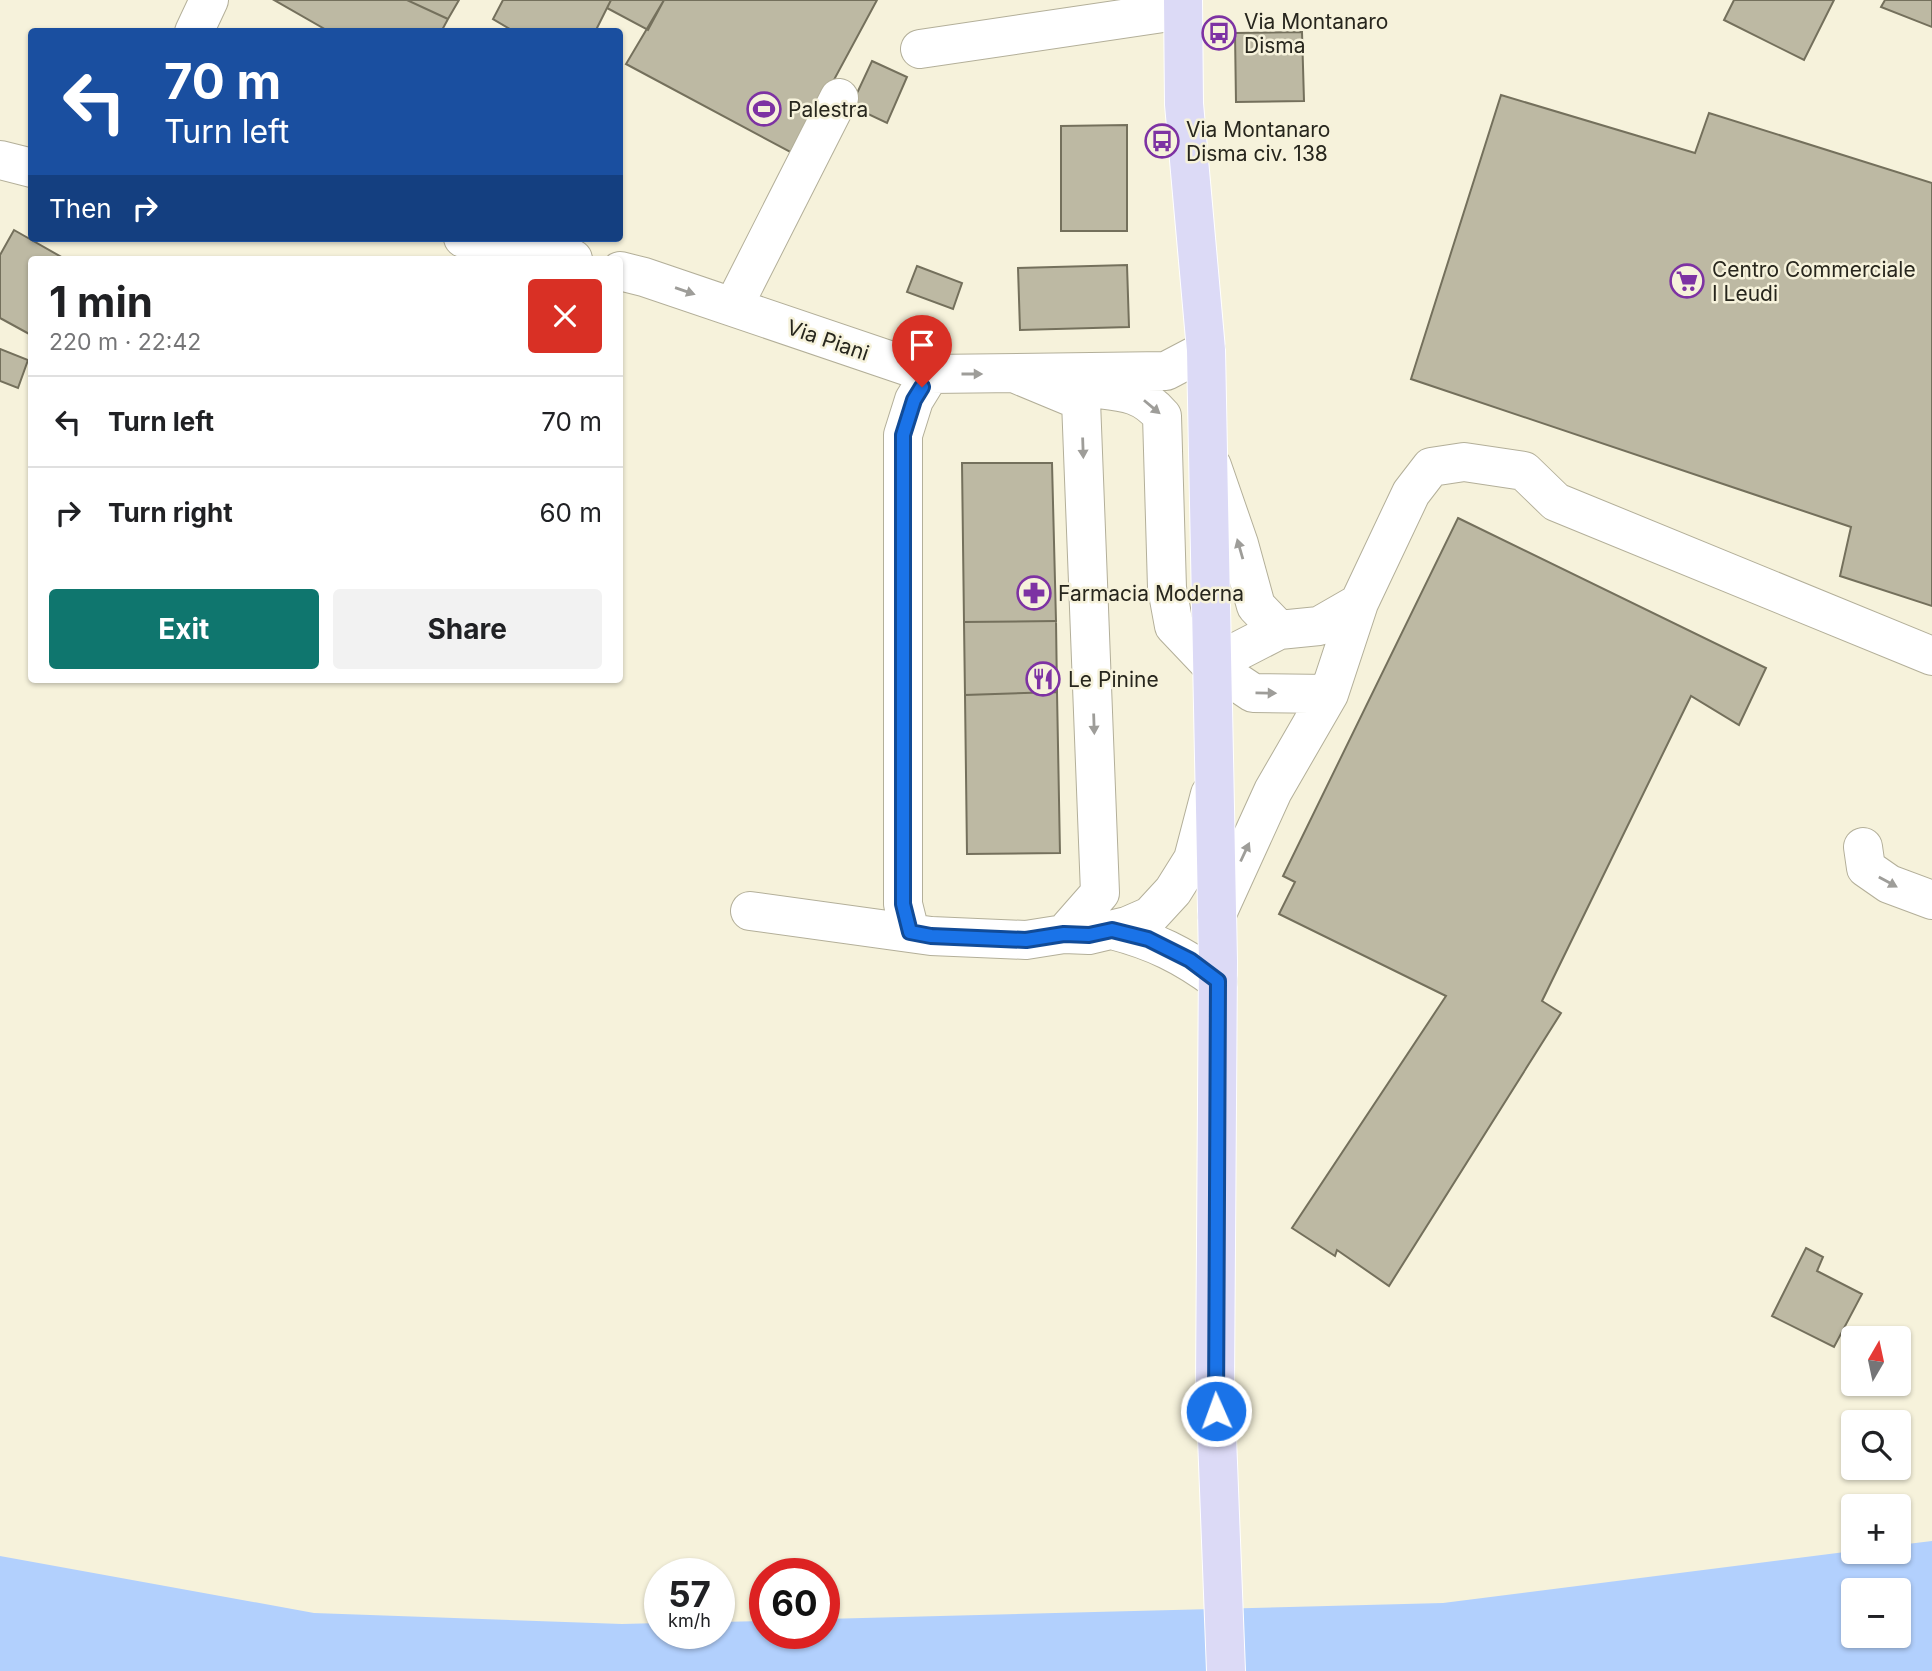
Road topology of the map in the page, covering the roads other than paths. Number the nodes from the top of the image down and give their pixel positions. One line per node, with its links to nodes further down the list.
1 (209, 0): 3 (street)
2 (1183, 5): 4 (street); 12 (main road)
3 (196, 28)
4 (920, 49)
5 (839, 98): 11 (street)
6 (0, 160): 7 (street)
7 (28, 167)
8 (492, 242): 9 (street)
9 (561, 256)
10 (623, 272): 11 (street, Via Piani, one-way to 11)
11 (733, 307): 13 (street, Via Piani)
12 (1206, 350): 14 (street, Via Piani); 15 (main road)
13 (930, 374): 14 (street, Via Piani, one-way to 14); 27 (street)
14 (1016, 374): 19 (street, one-way to 19); 28 (street, one-way to 28)
15 (1206, 449): 17 (street, one-way to 15); 19 (main road)
16 (1359, 603): 17 (street); 18 (street); 20 (street)
17 (1279, 630): 19 (street)
18 (1932, 656)
19 (1211, 665): 20 (street, one-way to 20); 21 (main road)
20 (1329, 694): 25 (street, one-way to 20)
21 (1213, 778): 25 (main road); 26 (street)
22 (1863, 846): 23 (street, one-way to 23)
23 (1932, 900)
24 (750, 911): 27 (street)
25 (1217, 914): 29 (main road)
26 (1112, 930): 28 (street); 29 (street)
27 (910, 932): 28 (street)
28 (1064, 934)
29 (1218, 981): 30 (main road)
30 (1226, 1671)

